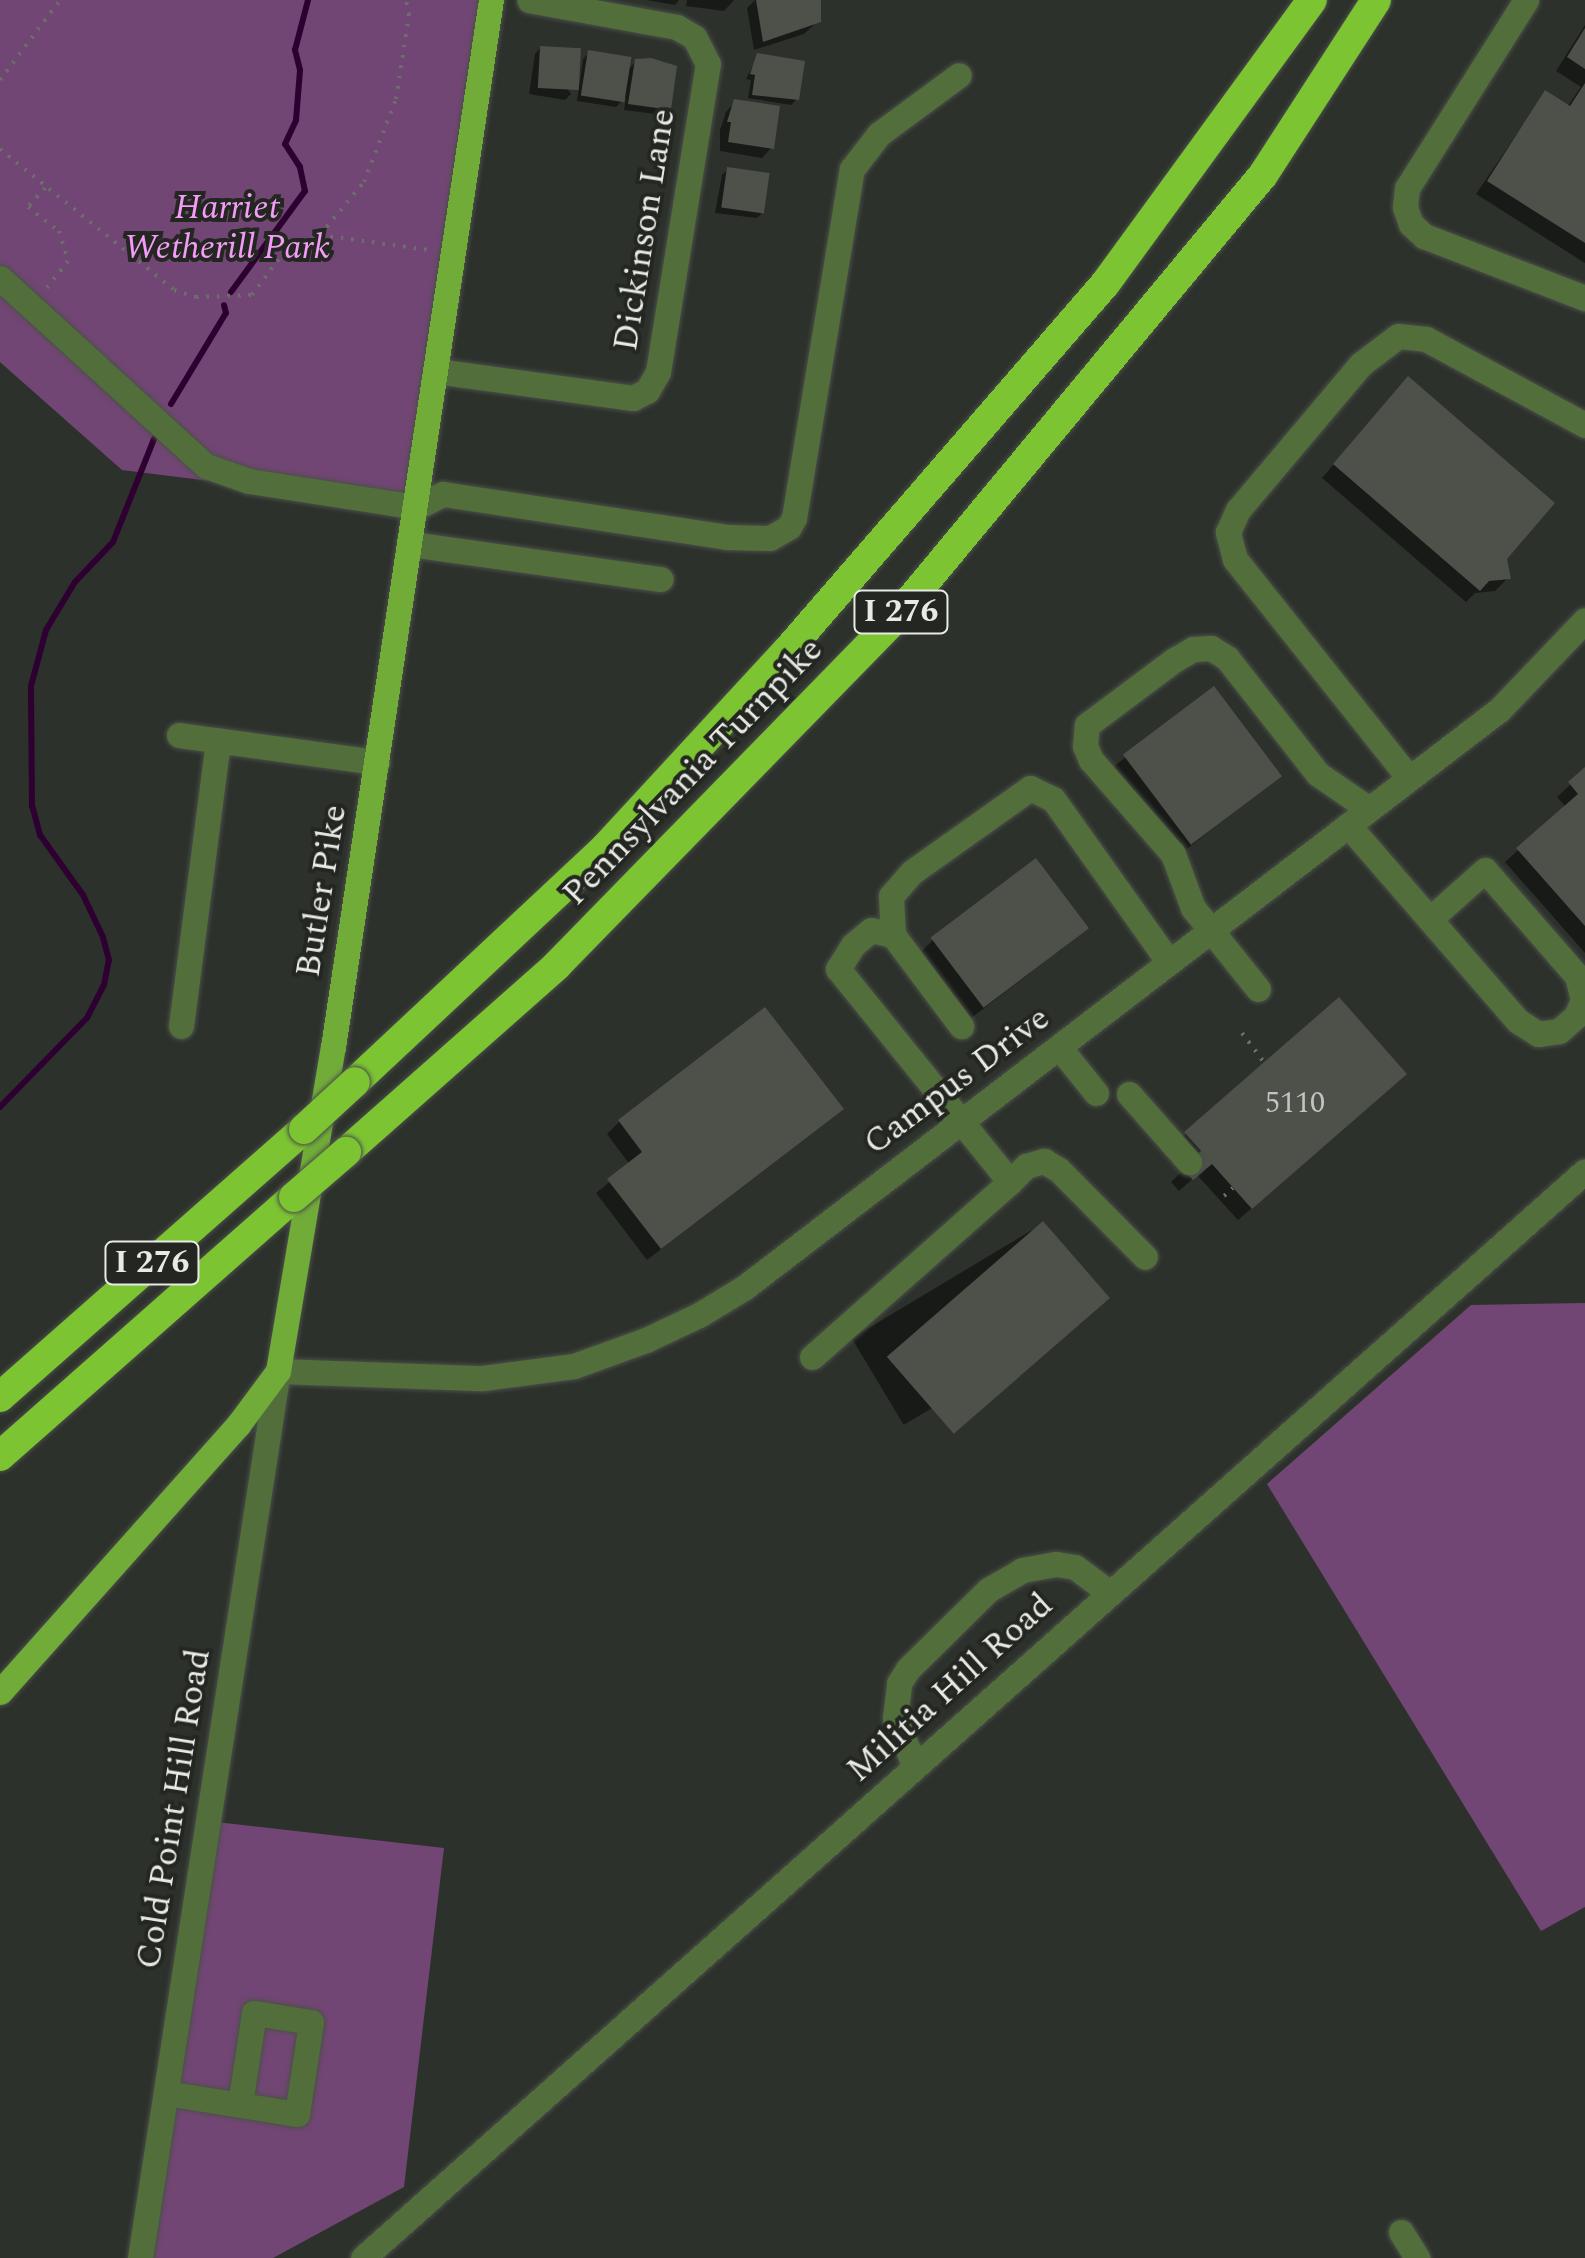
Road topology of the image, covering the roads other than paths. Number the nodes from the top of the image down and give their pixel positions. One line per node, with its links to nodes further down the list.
1 (490, 0): 9 (main road, Butler Pike)
2 (529, 0): 9 (street, Dickinson Lane)
3 (1312, 0): 37 (highway, Pennsylvania Turnpike / I 276, bridge)
4 (1376, 0): 38 (highway, Pennsylvania Turnpike / I 276, bridge)
5 (1526, 0): 8 (street)
6 (959, 75): 11 (street)
7 (0, 278): 11 (street)
8 (1585, 298)
9 (436, 370): 11 (main road, Butler Pike)
10 (1585, 425): 18 (street)
11 (416, 507): 12 (main road, Butler Pike)
12 (411, 544): 13 (street); 17 (main road, Butler Pike)
13 (661, 579)
14 (1580, 637): 18 (street, Campus Drive)
15 (179, 735): 16 (street)
16 (218, 740): 17 (street); 25 (street)
17 (377, 762): 36 (main road, Butler Pike)
18 (1409, 778): 19 (street, Campus Drive)
19 (1358, 817): 20 (street); 21 (street, Campus Drive); 21 (street)
20 (1430, 918): 20 (street)
21 (1212, 929): 23 (street, Campus Drive); 24 (street)
22 (893, 935): 23 (street); 26 (street); 30 (street)
23 (1169, 962): 27 (street, Campus Drive)
24 (1258, 990)
25 (181, 1026)
26 (960, 1026)
27 (1058, 1047): 28 (street); 30 (street, Campus Drive)
28 (1096, 1092)
29 (1129, 1094): 31 (street)
30 (962, 1121): 33 (street); 36 (street, Campus Drive)
31 (1189, 1162)
32 (1585, 1171): 39 (street, Militia Hill Road)
33 (1010, 1182): 34 (street); 35 (street)
34 (1145, 1257)
35 (812, 1357)
36 (278, 1371): 40 (main road, Butler Pike); 42 (street, Cold Point Hill Road)
37 (0, 1397)
38 (0, 1456)
39 (1110, 1593): 41 (street, Militia Hill Road); 41 (street)
40 (0, 1692)
41 (915, 1767): 46 (street, Militia Hill Road)
42 (166, 2093): 43 (street); 45 (street, Cold Point Hill Road)
43 (240, 2105)
44 (1401, 2232): 47 (street)
45 (140, 2258)
46 (362, 2258)
47 (1417, 2258)

